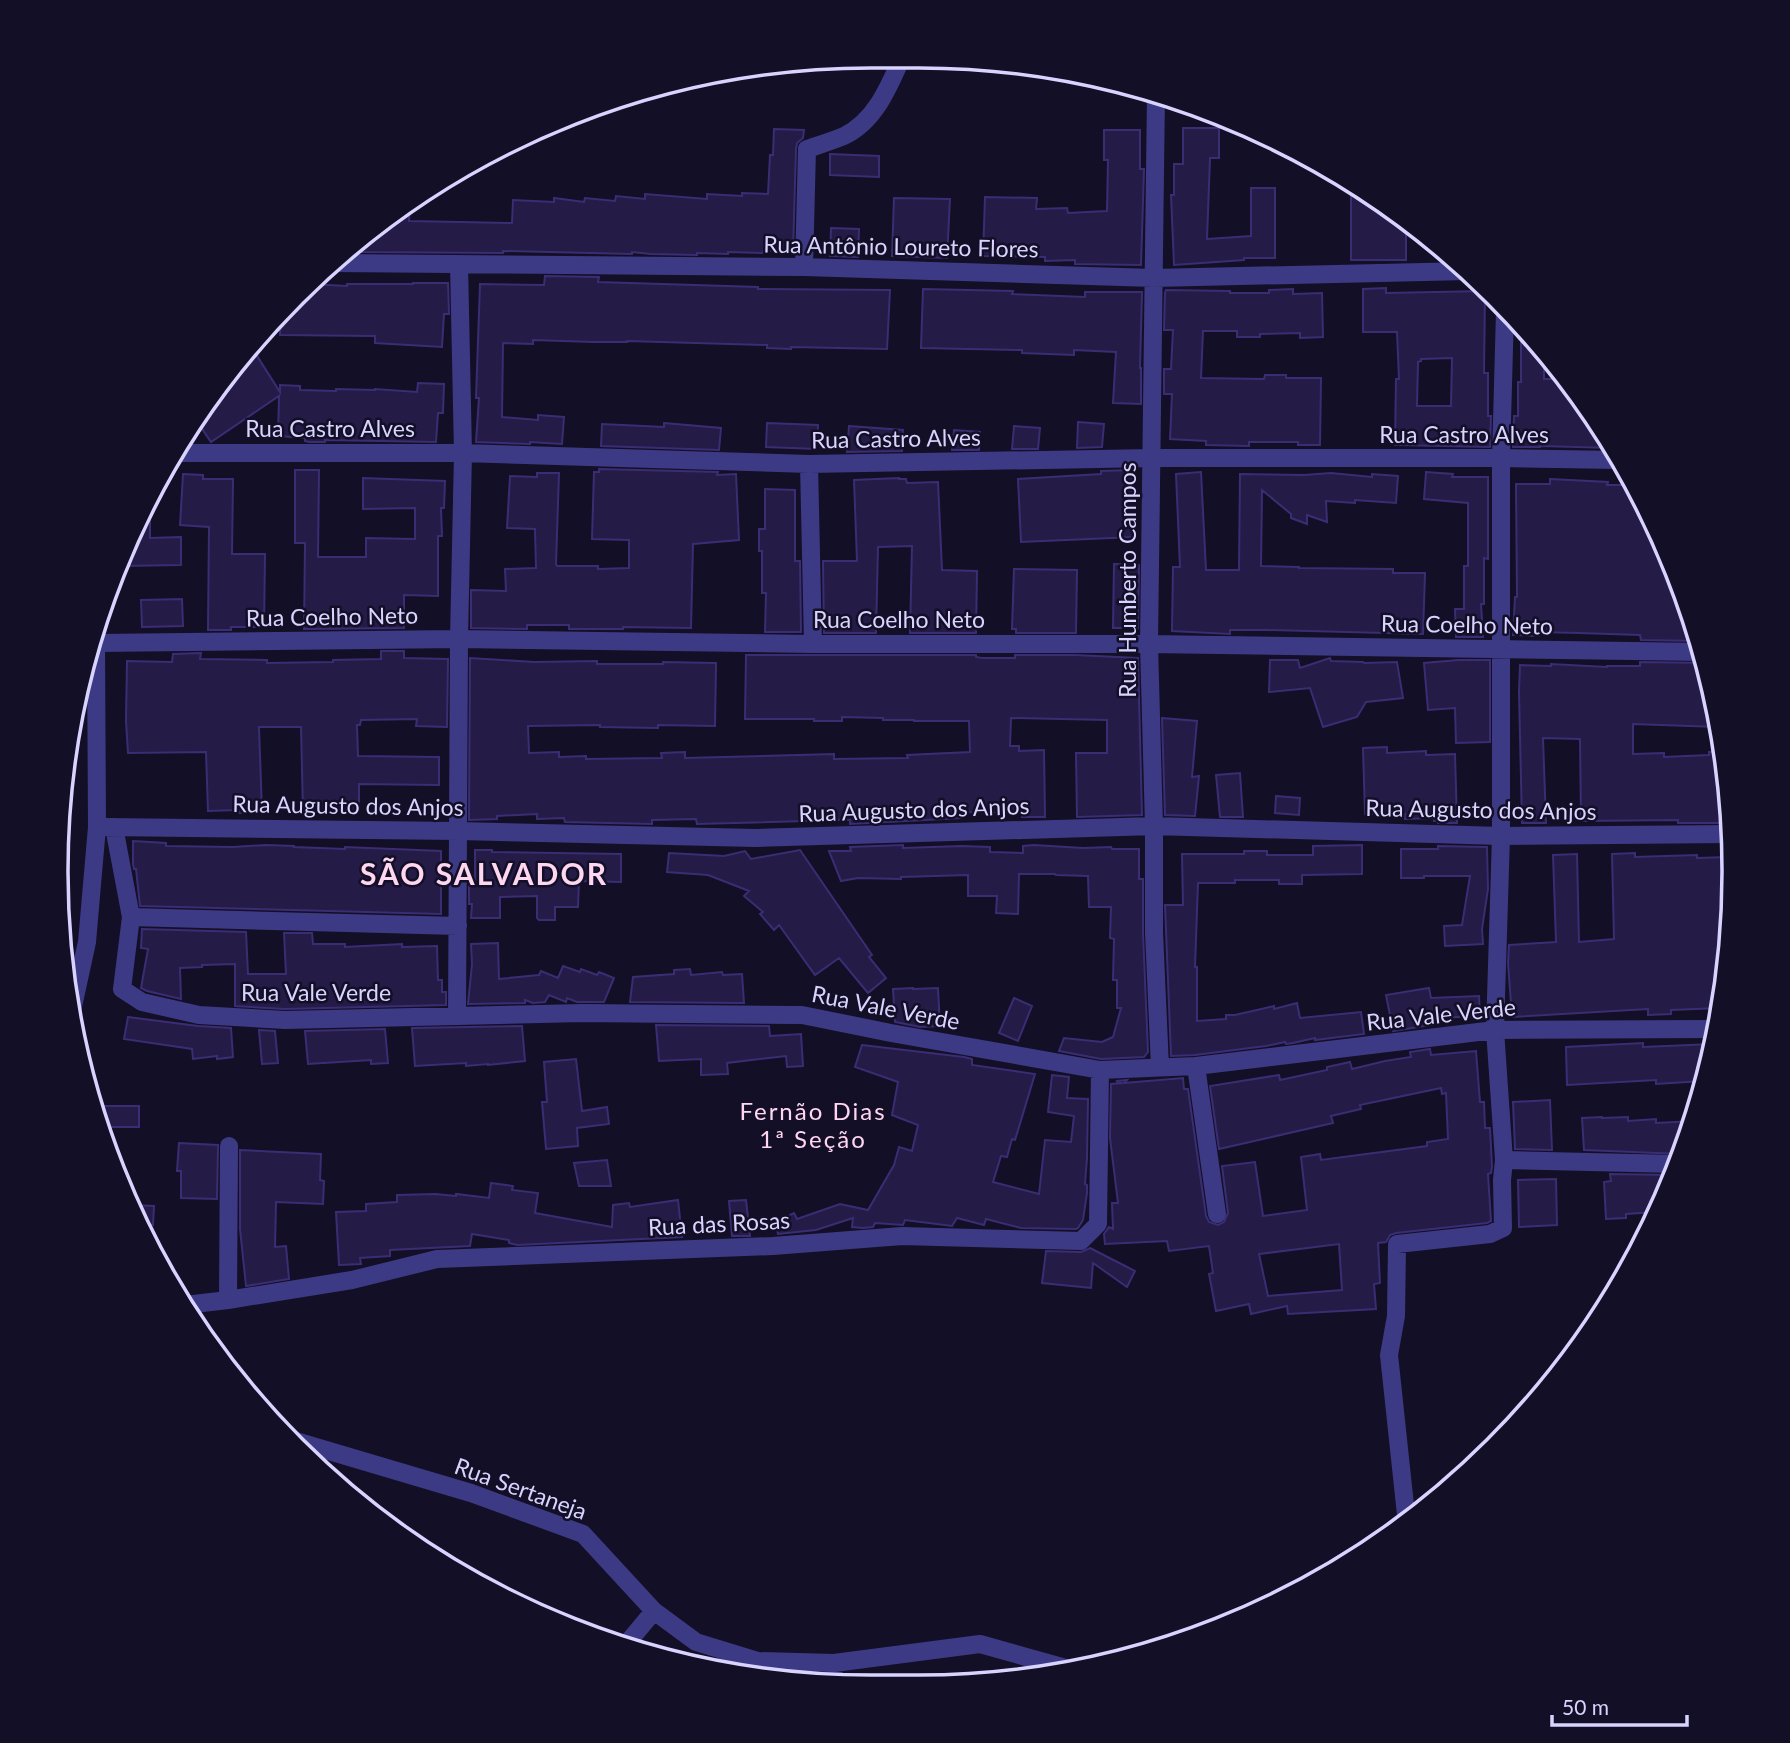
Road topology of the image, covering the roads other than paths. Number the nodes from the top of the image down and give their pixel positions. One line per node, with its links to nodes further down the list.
1 (897, 68): 5 (street)
2 (1156, 105): 7 (street, Rua Humberto Campos)
3 (348, 263): 4 (street, Rua Antônio Loureto Flores)
4 (459, 264): 5 (street, Rua Antônio Loureto Flores); 10 (street)
5 (804, 267): 7 (street, Rua Antônio Loureto Flores)
6 (1452, 271): 7 (street, Rua Antônio Loureto Flores)
7 (1154, 278): 11 (street, Rua Humberto Campos)
8 (1505, 324): 12 (street)
9 (187, 453): 10 (street, Rua Castro Alves)
10 (463, 453): 14 (street, Rua Castro Alves); 15 (street)
11 (1152, 458): 12 (street, Rua Castro Alves); 14 (street, Rua Castro Alves); 18 (street, Rua Humberto Campos)
12 (1501, 458): 13 (street, Rua Castro Alves); 19 (street)
13 (1608, 460)
14 (809, 464): 17 (street)
15 (459, 639): 16 (street, Rua Coelho Neto); 17 (street, Rua Coelho Neto); 24 (street)
16 (102, 642)
17 (813, 643): 18 (street, Rua Coelho Neto)
18 (1149, 644): 19 (street, Rua Coelho Neto); 22 (street, Rua Humberto Campos)
19 (1502, 649): 20 (street, Rua Coelho Neto); 26 (street)
20 (1690, 652)
21 (97, 661): 23 (street)
22 (1154, 826): 24 (street, Rua Augusto dos Anjos); 26 (street, Rua Augusto dos Anjos); 34 (street, Rua Humberto Campos)
23 (105, 827): 24 (street, Rua Augusto dos Anjos); 27 (street); 29 (street)
24 (459, 831): 28 (street)
25 (1721, 834): 26 (street, Rua Augusto dos Anjos)
26 (1501, 836): 32 (street)
27 (131, 917): 28 (street); 30 (street, Rua Vale Verde)
28 (458, 926): 30 (street)
29 (77, 988)
30 (457, 1016): 35 (street, Rua Vale Verde)
31 (1706, 1029): 32 (street, Rua Vale Verde)
32 (1495, 1030): 33 (street, Rua Vale Verde); 37 (street)
33 (1196, 1066): 34 (street, Rua Vale Verde); 39 (street)
34 (1160, 1067): 35 (street, Rua Vale Verde)
35 (1100, 1070): 40 (street, Rua das Rosas)
36 (229, 1146): 40 (street)
37 (1504, 1160): 38 (street); 43 (street)
38 (1667, 1164)
39 (1217, 1214)
40 (228, 1300): 41 (street, Rua das Rosas)
41 (195, 1304)
42 (311, 1446): 44 (street, Rua Sertaneja)
43 (1406, 1510)
44 (654, 1611): 45 (street); 46 (street, Rua Sertaneja)
45 (632, 1638)
46 (834, 1663): 47 (street, Rua Sertaneja); 48 (street)
47 (1049, 1663)
48 (833, 1674)

